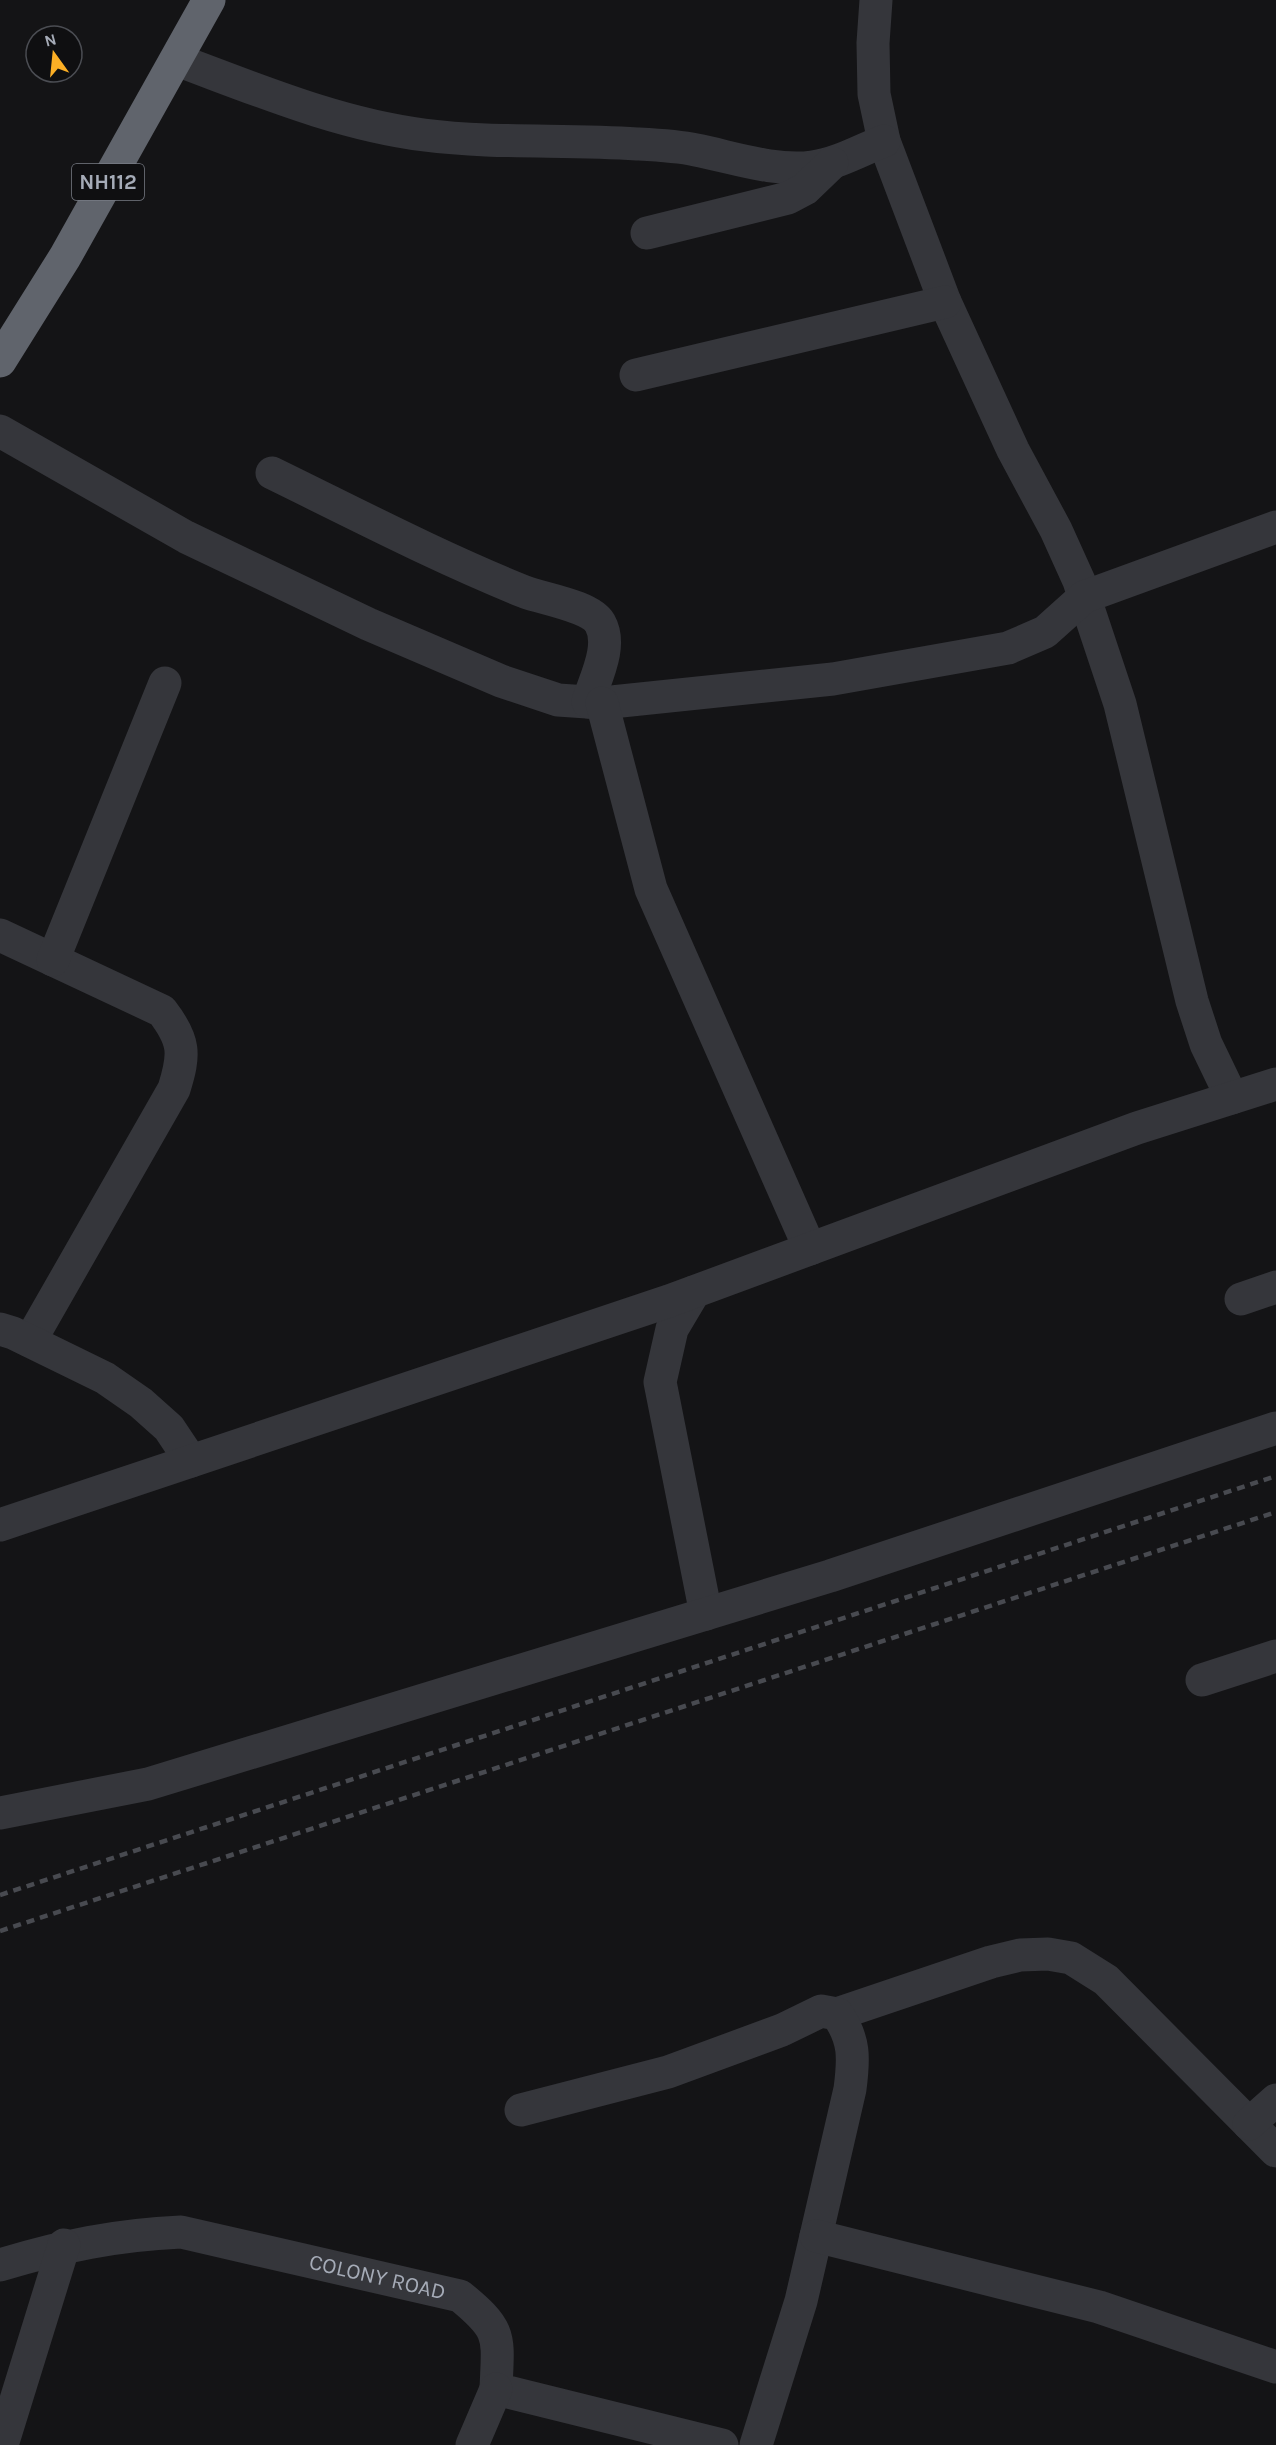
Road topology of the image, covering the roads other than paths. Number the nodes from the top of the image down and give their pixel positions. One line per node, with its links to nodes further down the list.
1 (876, 0): 4 (street)
2 (206, 1): 3 (highway, NH112)
3 (177, 60): 5 (street); 8 (highway, NH112)
4 (884, 141): 5 (street); 7 (street)
5 (832, 163): 6 (street)
6 (647, 233)
7 (945, 302): 9 (street); 13 (street)
8 (0, 361)
9 (636, 375)
10 (0, 431): 15 (street)
11 (272, 473): 15 (street)
12 (1276, 527): 13 (street)
13 (1084, 597): 15 (street); 19 (street)
14 (165, 683): 17 (street)
15 (595, 703): 20 (street)
16 (0, 935): 17 (street)
17 (53, 960): 24 (street)
18 (1276, 1084): 19 (street)
19 (1232, 1098): 20 (street)
20 (810, 1249): 22 (street)
21 (1276, 1287): 23 (street)
22 (694, 1292): 26 (street); 28 (street)
23 (1241, 1299)
24 (15, 1335): 26 (street)
25 (1276, 1428): 28 (street)
26 (191, 1461): 27 (street)
27 (0, 1525)
28 (706, 1614): 31 (street)
29 (1276, 1656): 30 (street)
30 (1202, 1680)
31 (0, 1813)
32 (837, 2014): 34 (street); 35 (street); 37 (street)
33 (1276, 2100): 35 (street)
34 (521, 2110)
35 (1249, 2124): 36 (street)
36 (1276, 2151)
37 (816, 2236): 40 (street); 45 (street)
38 (64, 2245): 39 (street, COLONY ROAD); 41 (street, COLONY ROAD); 42 (street)
39 (0, 2265)
40 (1276, 2367)
41 (496, 2389): 43 (street); 44 (street)
42 (2, 2445)
43 (472, 2445)
44 (722, 2445)
45 (756, 2445)

